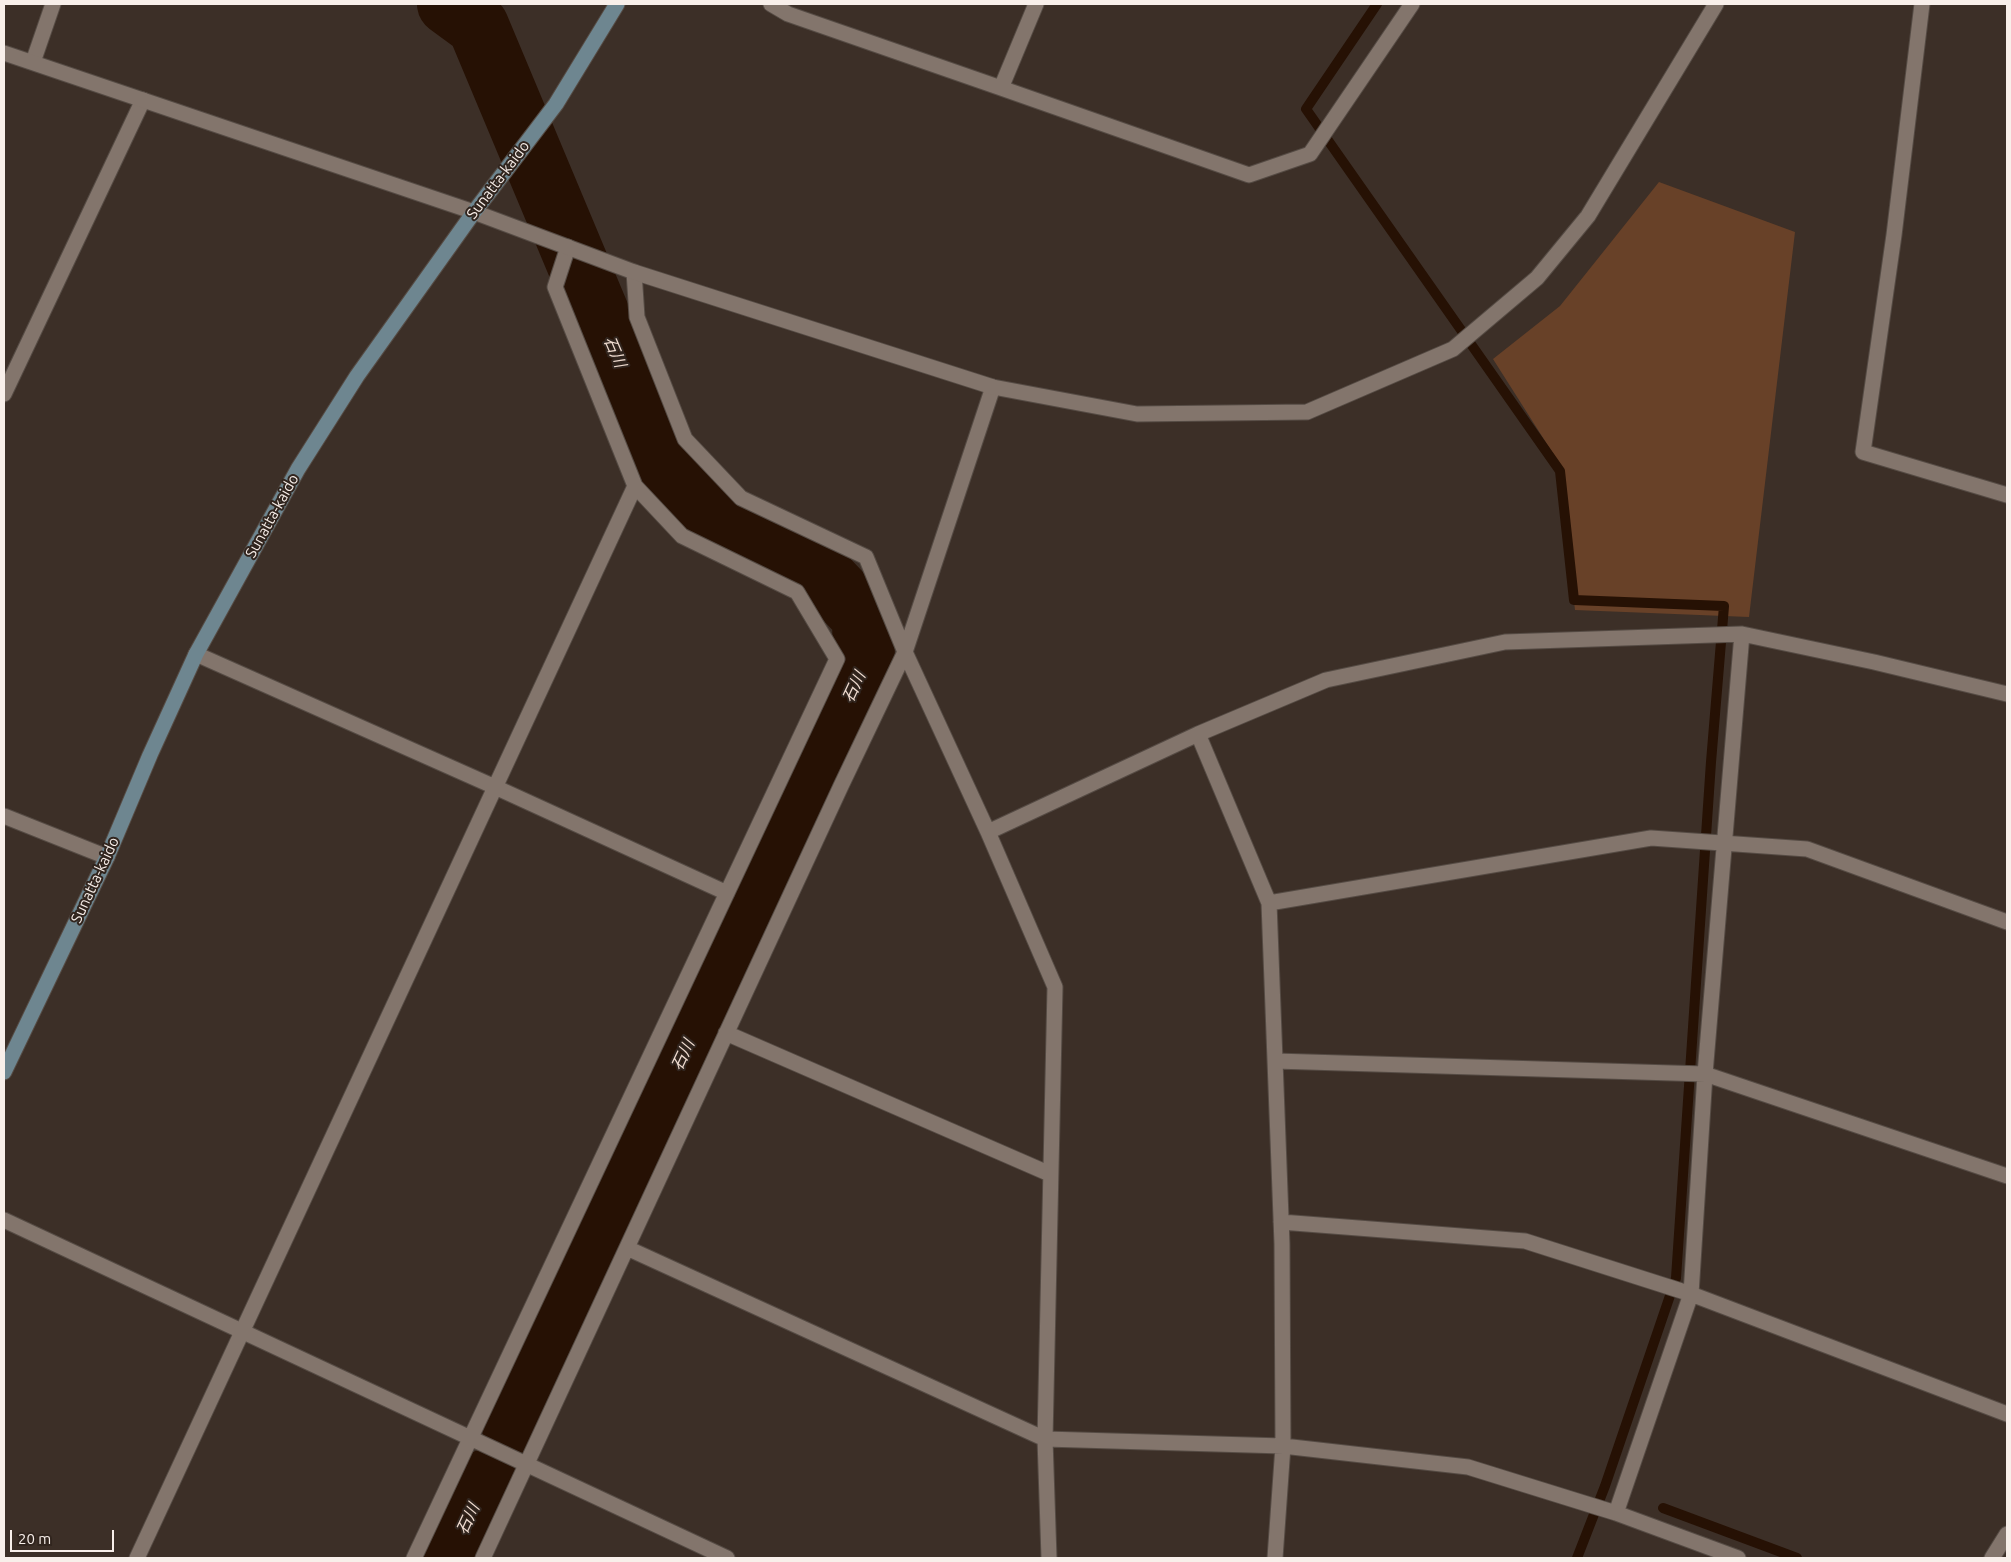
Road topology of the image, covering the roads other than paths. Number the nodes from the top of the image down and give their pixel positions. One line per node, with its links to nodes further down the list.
1 (53, 4): 9 (street)
2 (617, 4): 12 (main road, Sunatta-kaido)
3 (771, 4): 10 (street)
4 (1036, 4): 10 (street)
5 (1412, 4): 10 (street)
6 (1716, 4): 15 (street)
7 (1922, 4): 18 (street)
8 (4, 53): 9 (street)
9 (33, 62): 11 (street)
10 (1001, 88)
11 (143, 100): 12 (street); 16 (street)
12 (474, 212): 13 (street); 21 (main road, Sunatta-kaido)
13 (568, 247): 14 (street); 17 (street)
14 (634, 272): 15 (street); 20 (street)
15 (993, 387): 20 (street)
16 (4, 394)
17 (635, 486): 24 (street); 29 (street)
18 (2007, 495)
19 (1742, 634): 22 (street); 23 (street); 27 (street)
20 (906, 652): 26 (street); 32 (street)
21 (196, 654): 24 (street); 28 (main road, Sunatta-kaido)
22 (2007, 694)
23 (1198, 734): 26 (street); 30 (street)
24 (495, 787): 29 (street); 42 (street)
25 (4, 816): 28 (street)
26 (988, 832): 36 (street)
27 (1724, 843): 30 (street); 31 (street); 35 (street)
28 (108, 857): 34 (main road, Sunatta-kaido)
29 (726, 893): 44 (street)
30 (1269, 903): 33 (street)
31 (2007, 922)
32 (726, 1033): 36 (street); 40 (street)
33 (1275, 1061): 35 (street); 39 (street)
34 (4, 1072)
35 (1705, 1074): 37 (street); 41 (street)
36 (1050, 1174): 45 (street)
37 (2007, 1176)
38 (4, 1220): 42 (street)
39 (1281, 1222): 41 (street); 46 (street)
40 (627, 1248): 45 (street); 47 (street)
41 (1691, 1294): 43 (street); 48 (street)
42 (242, 1331): 44 (street); 50 (street)
43 (2007, 1414)
44 (470, 1438): 47 (street); 51 (street)
45 (1045, 1439): 46 (street); 54 (street)
46 (1283, 1446): 48 (street); 55 (street)
47 (526, 1464): 52 (street); 53 (street)
48 (1616, 1513): 56 (street)
49 (2007, 1534): 57 (street)
50 (137, 1558)
51 (414, 1558)
52 (483, 1558)
53 (727, 1558)
54 (1049, 1558)
55 (1275, 1558)
56 (1738, 1558)
57 (1992, 1558)

